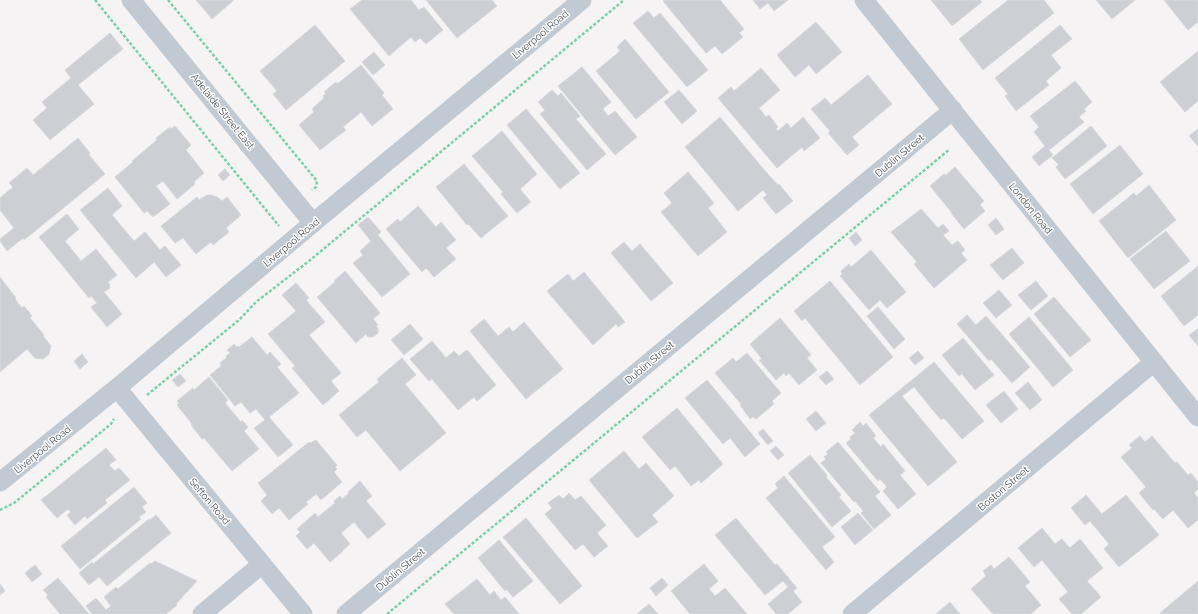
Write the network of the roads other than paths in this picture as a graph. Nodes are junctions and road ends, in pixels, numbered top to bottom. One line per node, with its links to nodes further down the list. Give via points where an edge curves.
1 (131, 0): 5 (street, Adelaide Street East)
2 (582, 0): 5 (street, Liverpool Road)
3 (864, 0): 4 (street, London Road)
4 (953, 110): 6 (street, London Road); 13 (street, Dublin Street)
5 (313, 223): 7 (street, Liverpool Road)
6 (1154, 362): 8 (street, London Road); 14 (street, Boston Street)
7 (117, 388): 9 (street, Liverpool Road); 10 (street, Sefton Road)
8 (1198, 417)
9 (0, 482)
10 (262, 564): 11 (street); 12 (street, Sefton Road)
11 (202, 614)
12 (303, 614)
13 (346, 614)
14 (852, 614)

